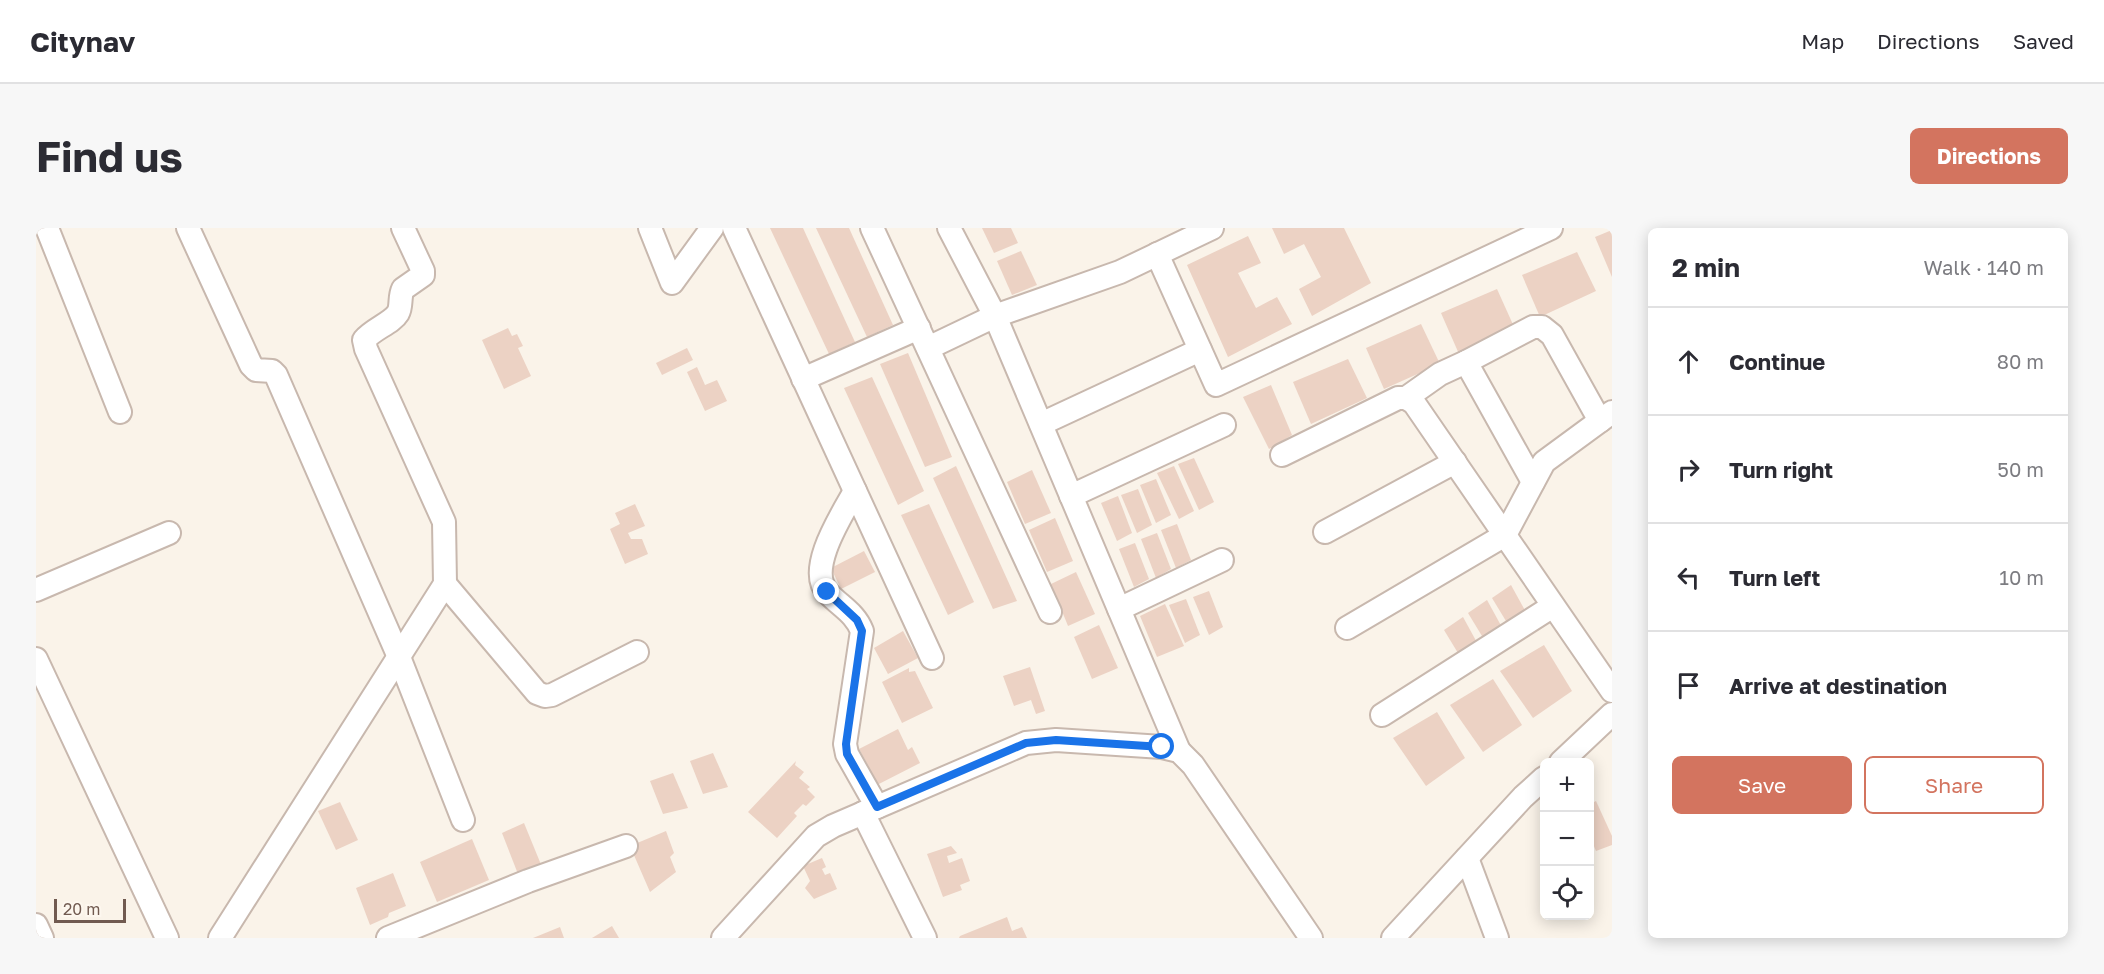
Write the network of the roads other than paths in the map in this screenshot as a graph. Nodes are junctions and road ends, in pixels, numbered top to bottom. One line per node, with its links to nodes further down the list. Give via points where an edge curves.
1 (47, 228): 18 (street)
2 (188, 228): 38 (street, via 251,365 276,375)
3 (402, 228): 31 (street, via 423,276 403,289 396,316 364,340 444,522)
4 (650, 228): 5 (street, via 672,283)
5 (712, 228)
6 (734, 228): 16 (street)
7 (872, 228): 13 (street)
8 (949, 228): 12 (street)
9 (1212, 228): 11 (street)
10 (1551, 228): 14 (street, via 1216,385)
11 (1157, 254): 12 (street, via 1120,272); 14 (street)
12 (995, 316): 13 (street); 20 (street)
13 (923, 338): 16 (street); 35 (street)
14 (1200, 350): 20 (street)
15 (1466, 362): 17 (street); 19 (street, via 1533,327 1542,327 1552,335); 24 (street)
16 (803, 379): 25 (street)
17 (1406, 398): 22 (street, via 1398,398); 23 (street, via 1414,403)
18 (120, 412)
19 (1606, 417): 24 (street, via 1544,462)
20 (1041, 424): 26 (street)
21 (1224, 425): 26 (street)
22 (1282, 455)
23 (1455, 462): 27 (street); 29 (street)
24 (1533, 482): 29 (street)
25 (855, 491): 39 (street); 47 (street, via 826,544 821,574 827,592 857,620 862,631 846,744)
26 (1071, 496): 34 (street)
27 (1325, 532)
28 (170, 533): 32 (street)
29 (1505, 535): 33 (street); 36 (street)
30 (1222, 560): 34 (street)
31 (445, 584): 37 (street, via 537,693 545,696); 38 (street)
32 (36, 590)
33 (1553, 606): 41 (street); 43 (street)
34 (1119, 609): 44 (street)
35 (1050, 612)
36 (1347, 628)
37 (637, 652)
38 (399, 657): 48 (street); 54 (street)
39 (932, 658)
40 (36, 659): 53 (street)
41 (1612, 691)
42 (1612, 714): 45 (street)
43 (1382, 715)
44 (1179, 751): 47 (street, via 1162,747 1026,743); 58 (street, via 1193,765)
45 (1564, 758)
46 (1540, 783): 50 (street)
47 (870, 810): 56 (street, via 816,836); 57 (street)
48 (463, 820)
49 (626, 846): 55 (street)
50 (1467, 858): 59 (street); 60 (street)
51 (36, 925): 52 (street)
52 (42, 938)
53 (167, 938)
54 (220, 938)
55 (388, 938)
56 (723, 938)
57 (925, 938)
58 (1311, 938)
59 (1393, 938)
60 (1497, 938)

